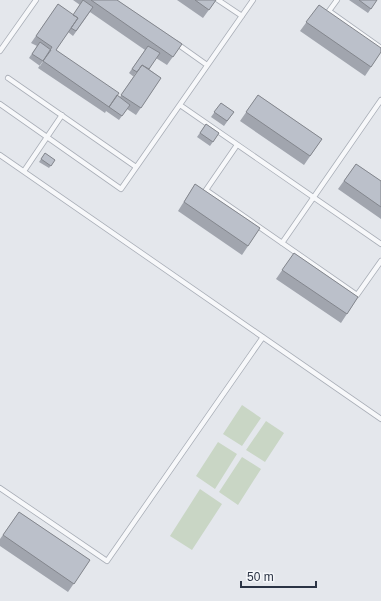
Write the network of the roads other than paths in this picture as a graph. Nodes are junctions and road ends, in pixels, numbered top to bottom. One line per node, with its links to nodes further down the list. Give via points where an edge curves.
1 (36, 0): 8 (lane)
2 (218, 0): 5 (lane)
3 (253, 0): 5 (lane)
4 (337, 0): 7 (lane, via 329,11)
5 (242, 16): 9 (lane)
6 (170, 39): 9 (lane)
7 (381, 48)
8 (0, 51)
9 (208, 65): 13 (lane)
10 (8, 78): 14 (lane)
11 (381, 100): 20 (lane)
12 (0, 104): 15 (lane)
13 (180, 105): 16 (lane); 18 (lane)
14 (62, 115): 15 (lane); 18 (lane)
15 (47, 137): 18 (lane, via 121,189); 19 (lane)
16 (237, 144): 20 (lane); 21 (lane, via 206,190)
17 (0, 155): 19 (lane)
18 (136, 166)
19 (24, 171): 24 (lane)
20 (314, 197): 21 (lane); 22 (lane)
21 (282, 243): 23 (lane, via 357,295)
22 (381, 244)
23 (381, 261)
24 (263, 337): 25 (lane); 26 (lane, via 107,561)
25 (381, 418)
26 (0, 488)

